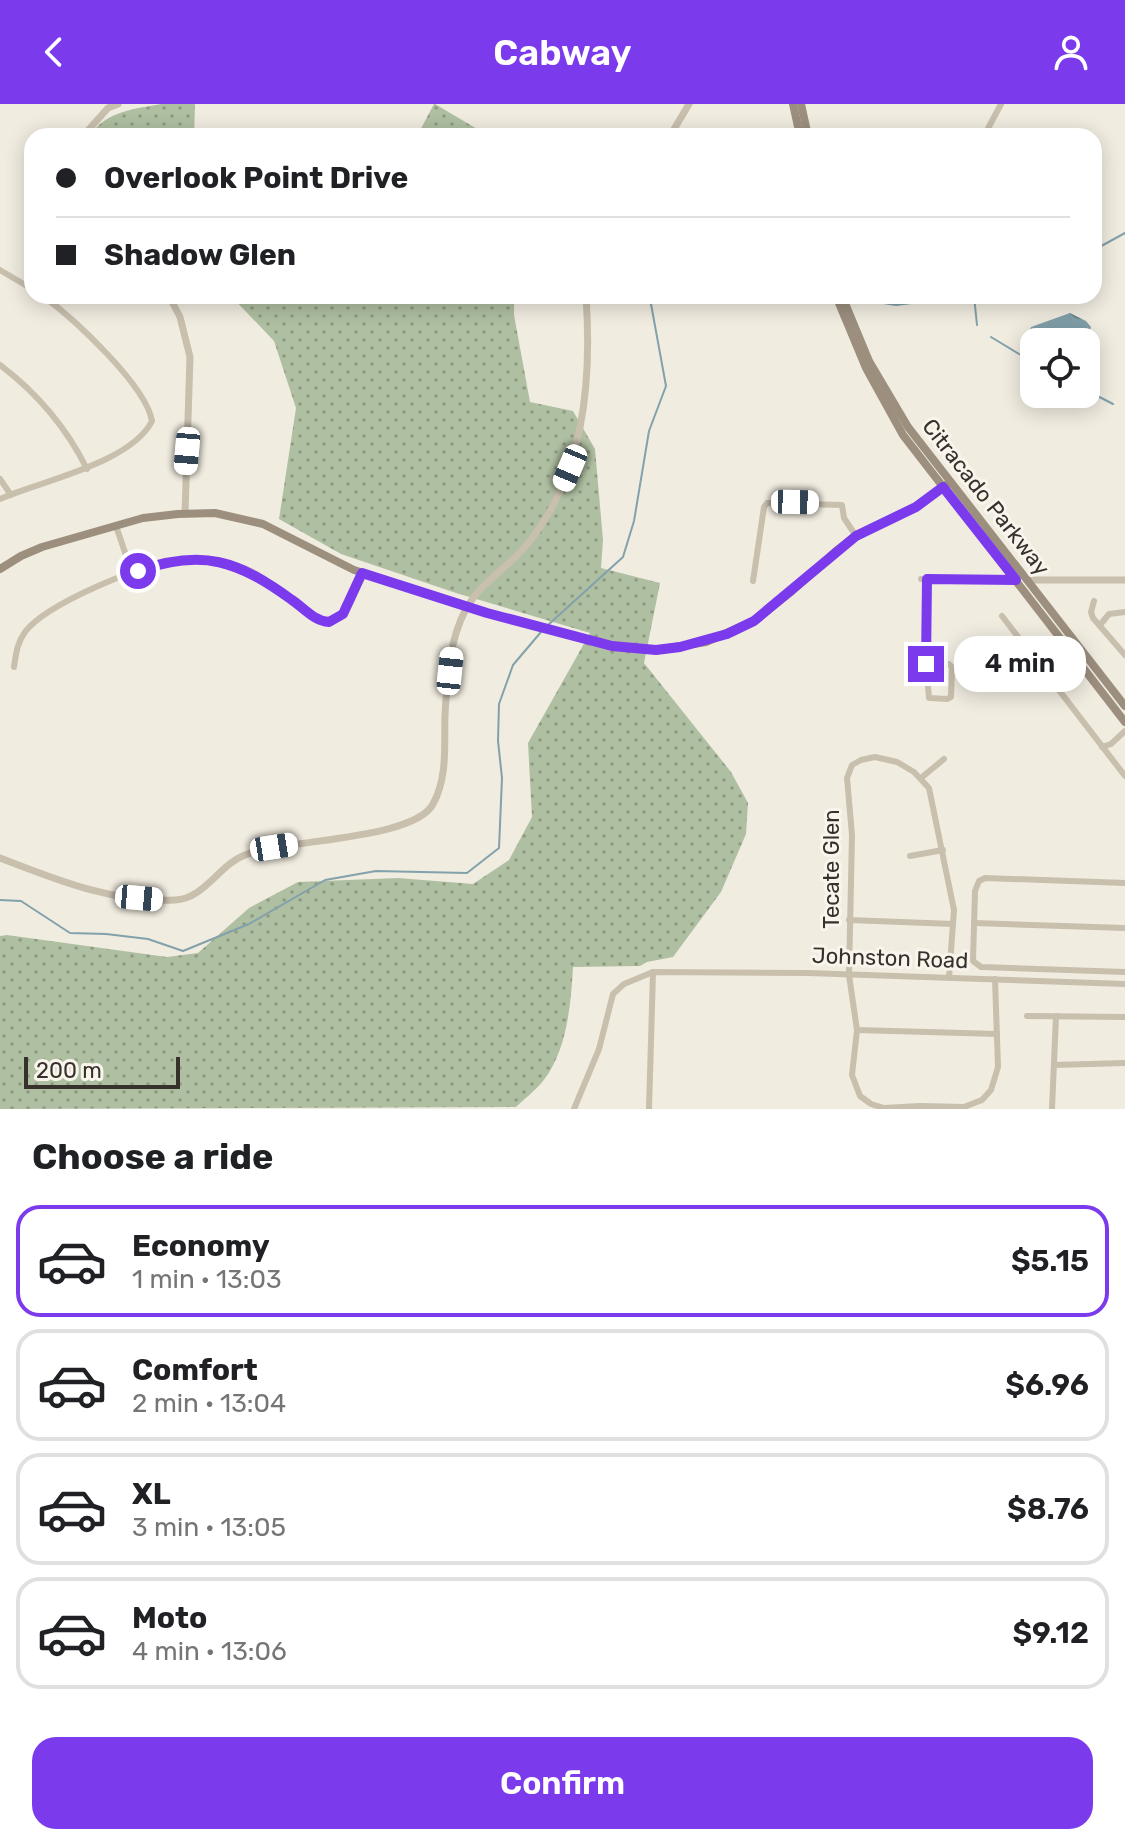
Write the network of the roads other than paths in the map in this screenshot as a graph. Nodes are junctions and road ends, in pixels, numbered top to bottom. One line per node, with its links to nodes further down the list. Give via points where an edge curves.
1 (118, 104): 6 (street)
2 (689, 104): 7 (street)
3 (793, 104): 8 (main road)
4 (801, 104): 9 (main road)
5 (1001, 104): 10 (street)
6 (90, 128)
7 (675, 128)
8 (798, 128)
9 (806, 128)
10 (988, 128)
11 (0, 270): 12 (street)
12 (24, 284)
13 (53, 304): 18 (street, via 105,351 152,418 149,427 123,448)
14 (173, 304): 23 (street, via 190,357)
15 (587, 304): 35 (street, via 587,387 570,468 524,549 487,580)
16 (842, 304): 20 (main road, Citracado Parkway, via 890,415)
17 (0, 365): 18 (street, via 50,411)
18 (87, 469): 21 (street)
19 (0, 479): 21 (street)
20 (947, 485): 25 (main road, via 916,507); 29 (main road, Citracado Parkway); 30 (main road, Citracado Parkway)
21 (11, 495): 22 (street)
22 (0, 499)
23 (185, 513): 24 (main road); 28 (main road, via 254,521)
24 (116, 526): 26 (main road, via 42,547); 27 (street)
25 (856, 536): 32 (street, via 842,505 767,503); 35 (main road, via 754,621 706,642 632,649)
26 (0, 569)
27 (132, 573): 28 (street, via 178,560 228,564 250,572 316,619 329,622 343,614); 43 (street, via 35,621 19,642)
28 (362, 573): 35 (main road)
29 (1016, 580): 33 (main road); 42 (street, via 924,579); 45 (main road, Citracado Parkway)
30 (1027, 580): 31 (street); 33 (main road, Citracado Parkway)
31 (1125, 580)
32 (753, 581)
33 (1040, 596): 44 (main road, Citracado Parkway)
34 (1094, 601): 38 (street, via 1092,616)
35 (468, 607): 53 (street, via 453,643 439,788 432,807 420,818 245,855 182,899 93,893)
36 (1125, 612): 38 (street, via 1109,614)
37 (1002, 616): 40 (street)
38 (1100, 625): 41 (street)
39 (990, 655): 40 (street)
40 (1032, 655): 47 (street)
41 (1125, 655)
42 (926, 664): 42 (street, via 929,698 951,697 952,667)
43 (14, 667)
44 (1125, 706)
45 (1125, 722)
46 (1125, 731): 47 (street)
47 (1102, 747): 49 (street)
48 (944, 759): 50 (street)
49 (1125, 776)
50 (921, 778): 51 (street, via 933,798); 55 (street, Tecate Glen, via 887,759 867,757 852,765 847,778 852,835)
51 (943, 850): 52 (street); 57 (street)
52 (910, 856)
53 (0, 858)
54 (1125, 883): 56 (street, via 985,878 976,886)
55 (849, 920): 57 (street); 61 (street, Tecate Glen)
56 (974, 923): 58 (street); 60 (street, Johnston Road, via 973,961 981,967)
57 (953, 924): 62 (street)
58 (1125, 928)
59 (653, 972): 61 (street, Johnston Road); 72 (street, via 613,994 599,1049); 73 (street)
60 (1125, 972)
61 (849, 975): 62 (street, Johnston Road); 68 (street, Tecate Glen)
62 (949, 978): 63 (street, Johnston Road)
63 (995, 979): 64 (street, Johnston Road); 69 (street)
64 (1125, 984)
65 (1027, 1016): 66 (street)
66 (1056, 1016): 67 (street); 71 (street)
67 (1125, 1017)
68 (857, 1030): 69 (street); 69 (street, Tecate Glen, via 853,1084 860,1096 884,1108 964,1107 982,1100 998,1067)
69 (997, 1034)
70 (1125, 1063): 71 (street)
71 (1054, 1065): 74 (street)
72 (574, 1109)
73 (649, 1109)
74 (1052, 1109)

